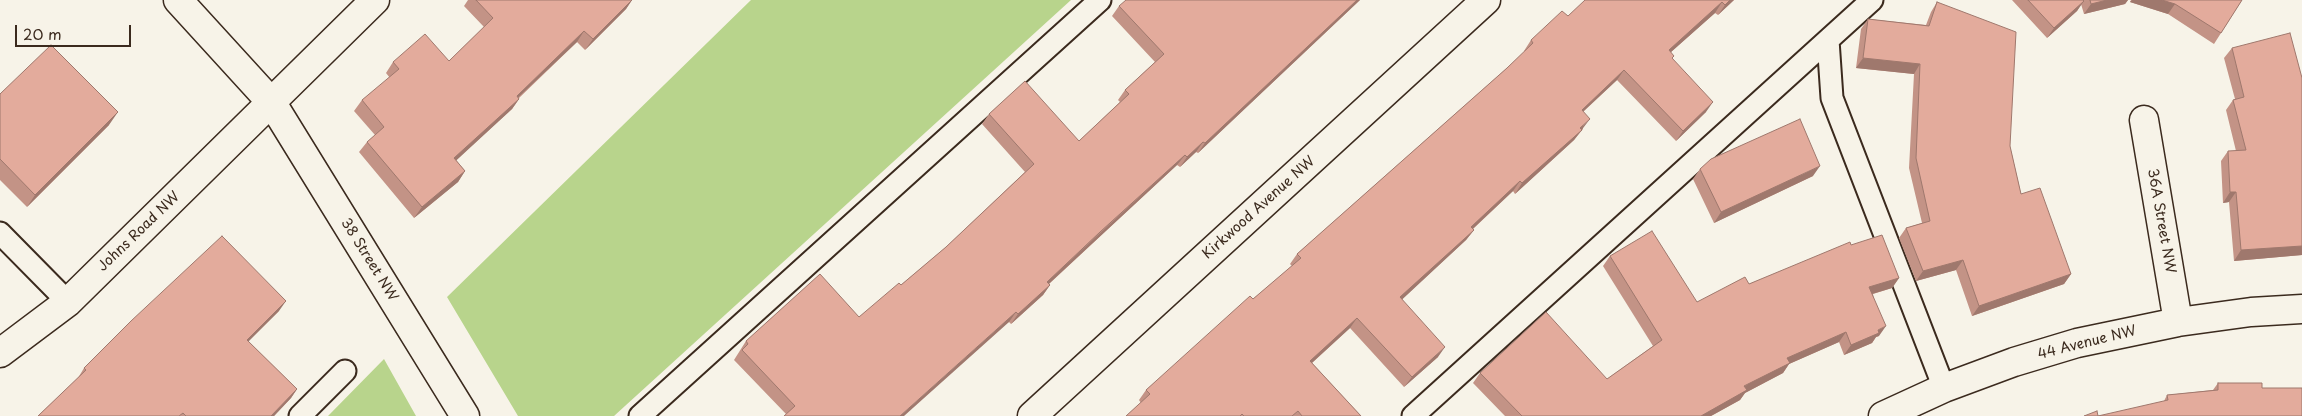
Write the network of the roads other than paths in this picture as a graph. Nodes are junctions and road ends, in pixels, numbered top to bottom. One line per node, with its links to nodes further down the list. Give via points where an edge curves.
1 (178, 0): 7 (street, 38 Street NW)
2 (375, 0): 7 (street, Johns Road NW)
3 (1100, 0): 18 (lane)
4 (1486, 0): 19 (street, Kirkwood Avenue NW)
5 (1872, 0): 6 (lane)
6 (1828, 40): 15 (lane, via 1832,98); 20 (lane)
7 (272, 104): 10 (street, Johns Road NW); 17 (street, 38 Street NW)
8 (2144, 120): 12 (street, 36A Street NW)
9 (0, 234): 10 (lane)
10 (68, 302): 13 (street, Johns Road NW)
11 (2302, 309): 12 (street, 44 Avenue NW)
12 (2178, 322): 15 (street, 44 Avenue NW, via 2076,343)
13 (0, 353)
14 (345, 371): 16 (lane)
15 (1944, 388): 21 (street, 44 Avenue NW)
16 (300, 416)
17 (465, 416)
18 (640, 416)
19 (1032, 416)
20 (1413, 416)
21 (1882, 416)

